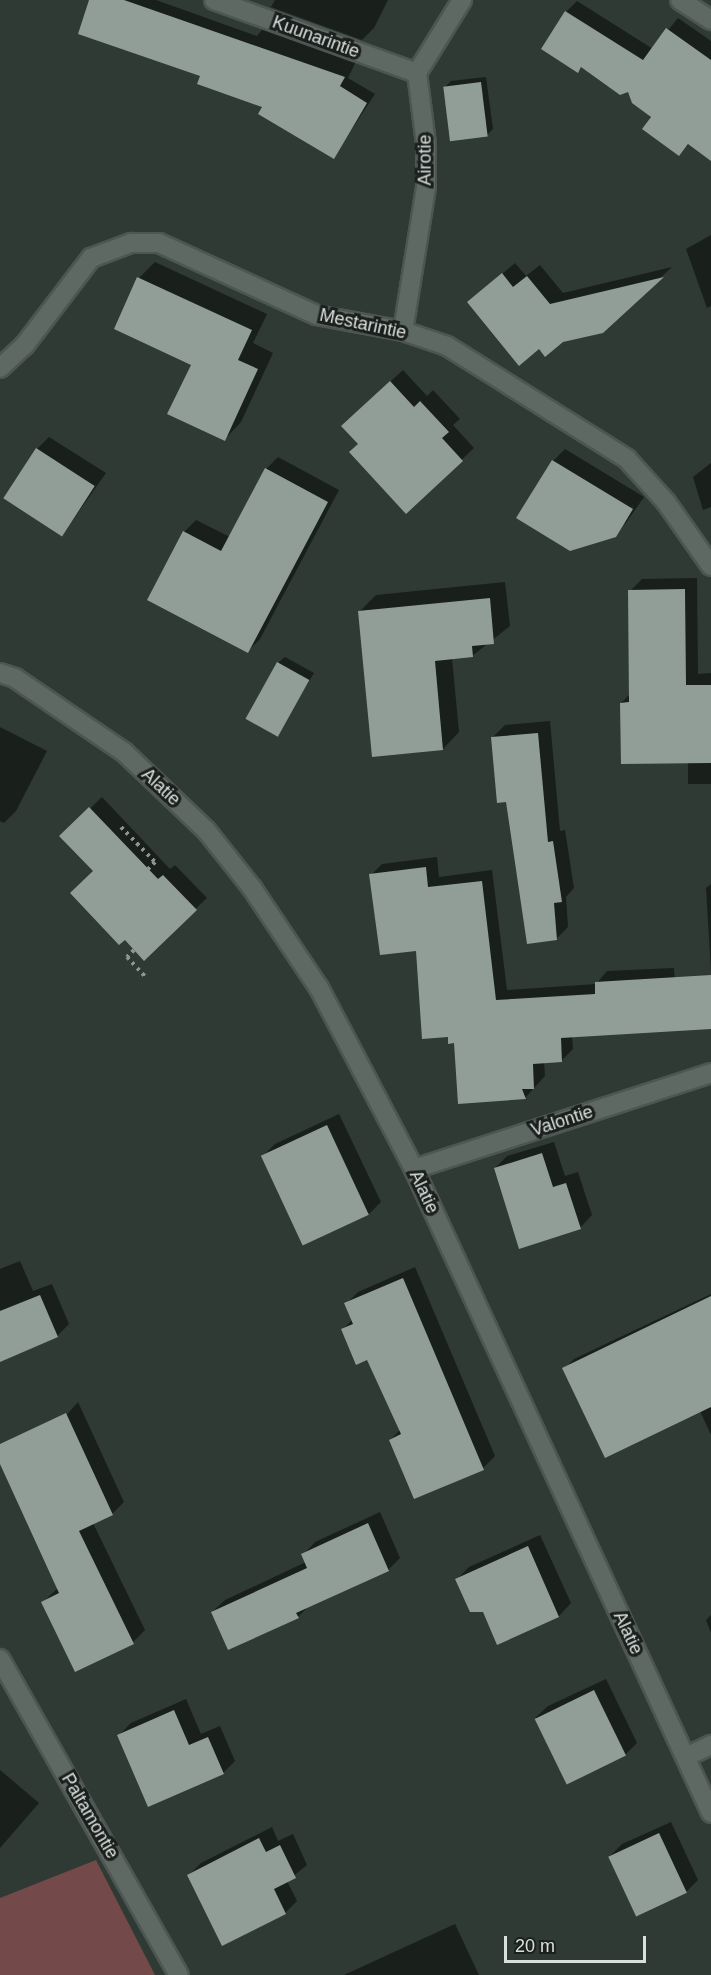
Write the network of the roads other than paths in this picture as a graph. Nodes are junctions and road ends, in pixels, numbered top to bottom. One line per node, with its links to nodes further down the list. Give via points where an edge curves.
1 (214, 0): 5 (street, Kuunarintie)
2 (462, 0): 5 (street)
3 (680, 0): 4 (street)
4 (711, 20)
5 (417, 73): 6 (street, Airotie, via 426,144 426,187)
6 (403, 331): 7 (street, Mestarintie, via 316,315 159,243 131,243 91,258 24,346); 8 (street, Mestarintie, via 447,346 627,459 666,502)
7 (0, 368)
8 (711, 566)
9 (0, 674): 11 (street, Alatie, via 15,678 124,752 206,830 252,888 319,988)
10 (711, 1073): 11 (street, Valontie)
11 (414, 1169): 14 (street, Alatie)
12 (0, 1659): 16 (street, Paltamontie)
13 (711, 1745): 14 (street)
14 (686, 1757): 15 (street, Alatie)
15 (711, 1813)
16 (179, 1975)

